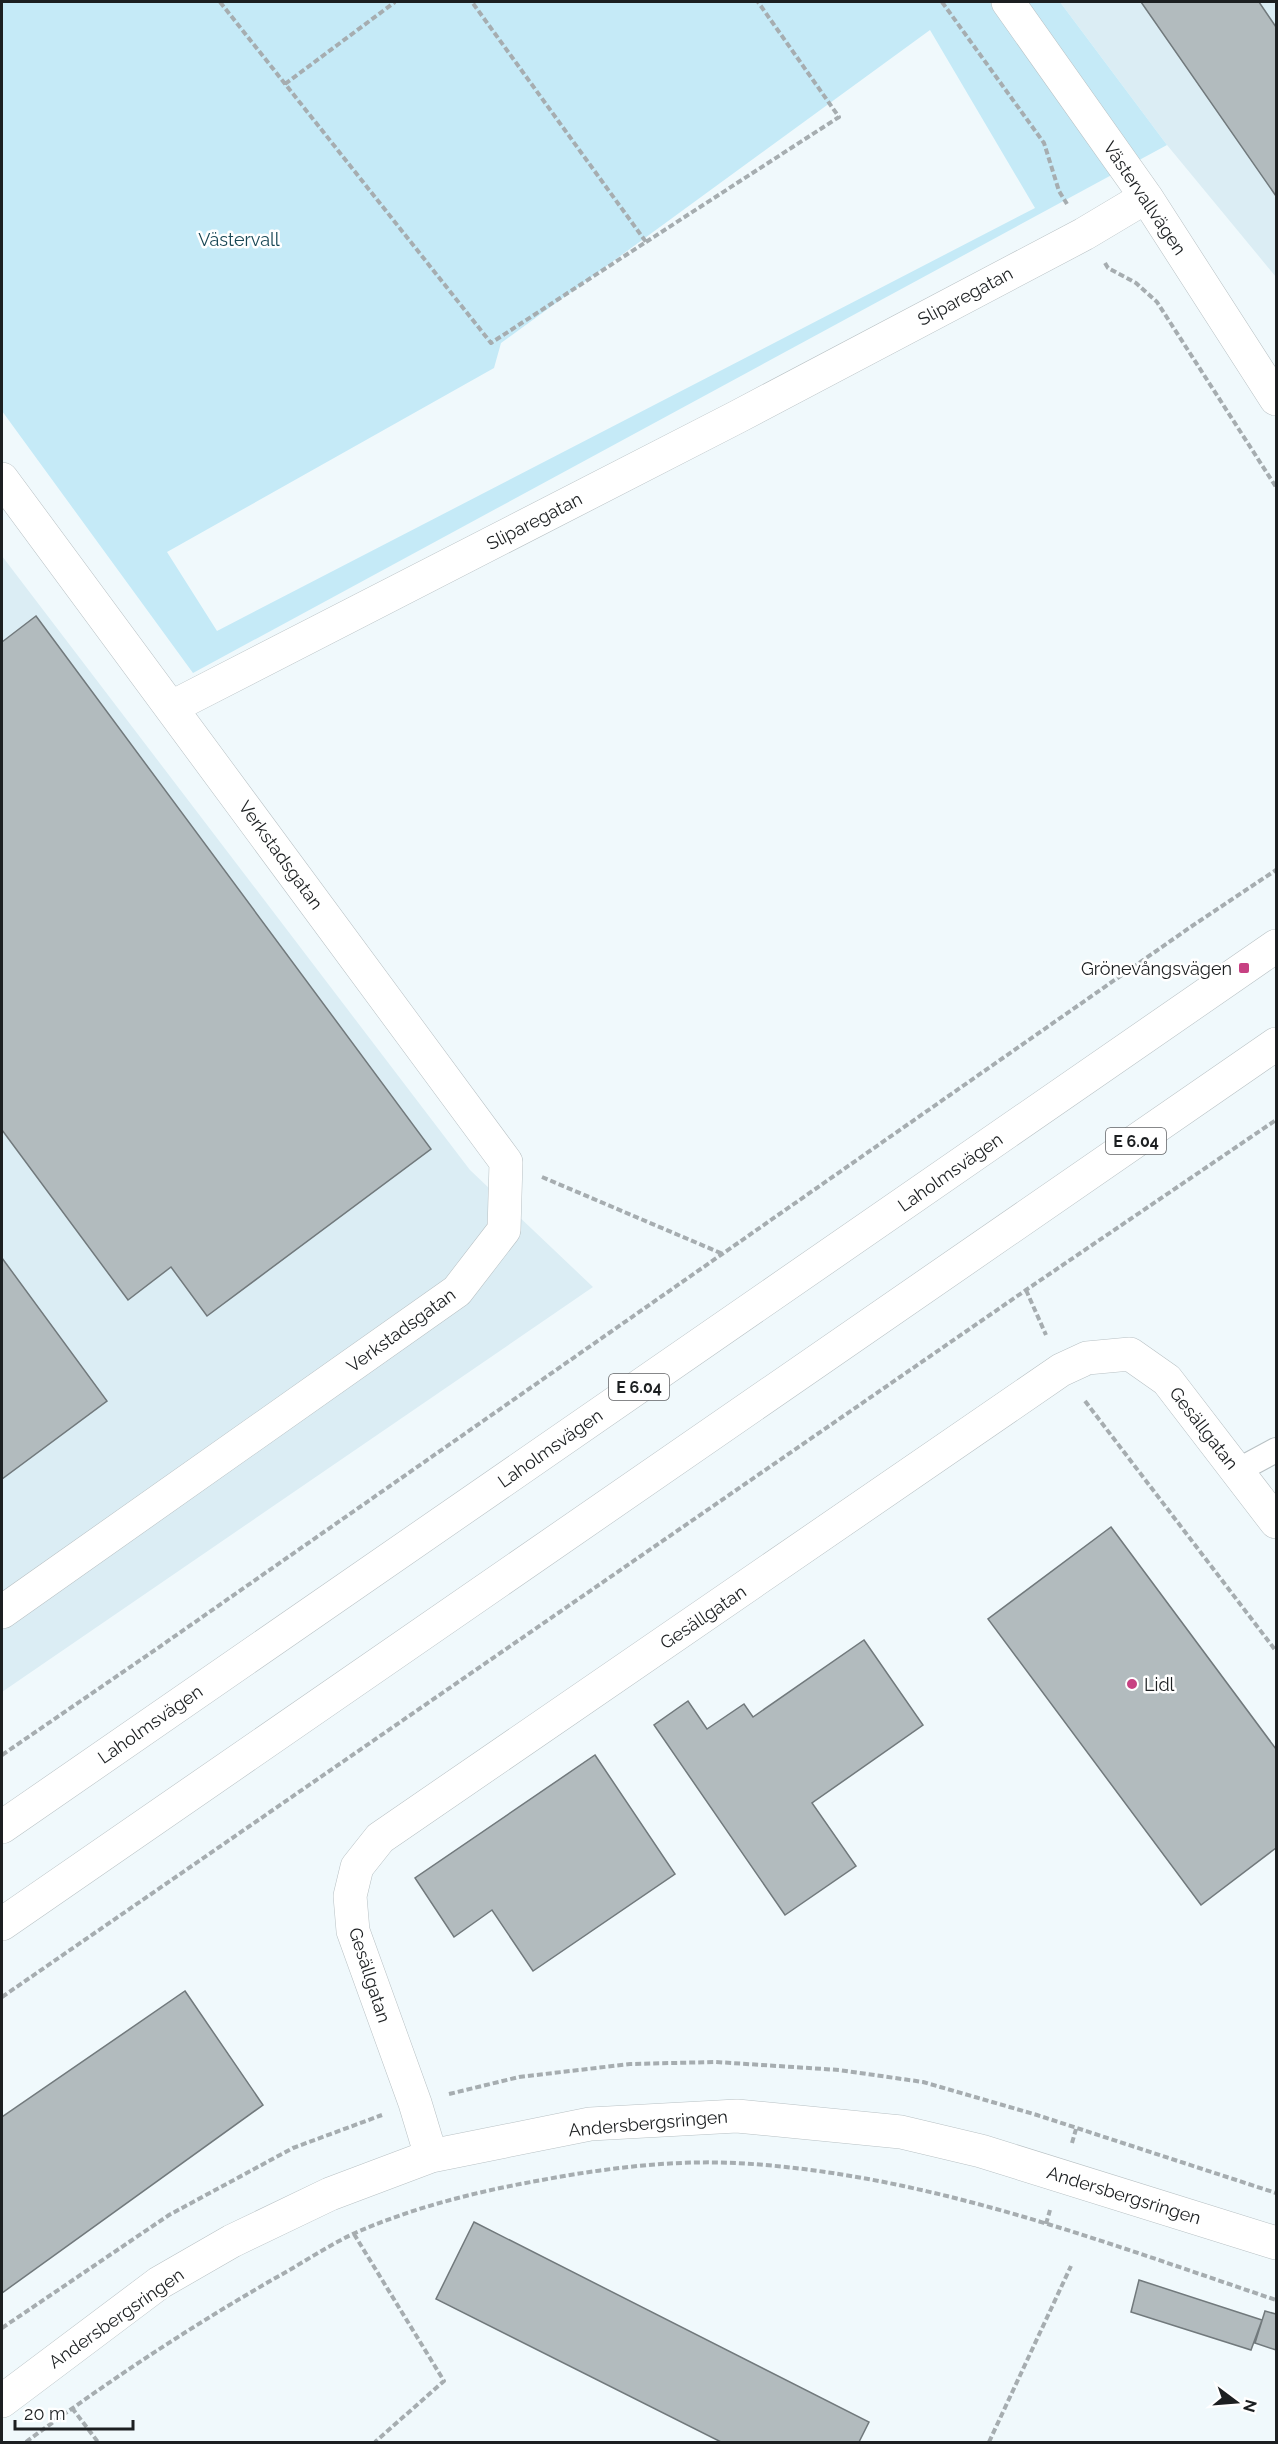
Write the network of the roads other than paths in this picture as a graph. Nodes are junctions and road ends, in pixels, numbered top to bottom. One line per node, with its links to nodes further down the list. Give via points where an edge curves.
1 (1008, 2): 2 (main road, Västervallvägen)
2 (1146, 197): 3 (main road, Västervallvägen); 5 (main road, Sliparegatan, via 1084,234 737,417)
3 (1276, 399)
4 (2, 479): 5 (main road)
5 (172, 707): 11 (main road, Verkstadsgatan, via 506,1162 504,1230 457,1291)
6 (1276, 946): 12 (main road, Laholmsvägen / E 6.04)
7 (1276, 1044): 13 (main road, E 6.04)
8 (1276, 1450): 9 (lane)
9 (1237, 1471): 10 (main road, Gesällgatan); 14 (main road, Gesällgatan, via 1167,1380 1130,1354 1087,1358 1061,1370 380,1838 357,1868 350,1896 353,1931)
10 (1276, 1522)
11 (2, 1612)
12 (2, 1827)
13 (2, 1924)
14 (431, 2156): 15 (main road, Andersbergsringen, via 590,2124 737,2116 901,2132 981,2151); 16 (main road, Andersbergsringen, via 330,2194 232,2241 159,2283)
15 (1276, 2243)
16 (2, 2401)

